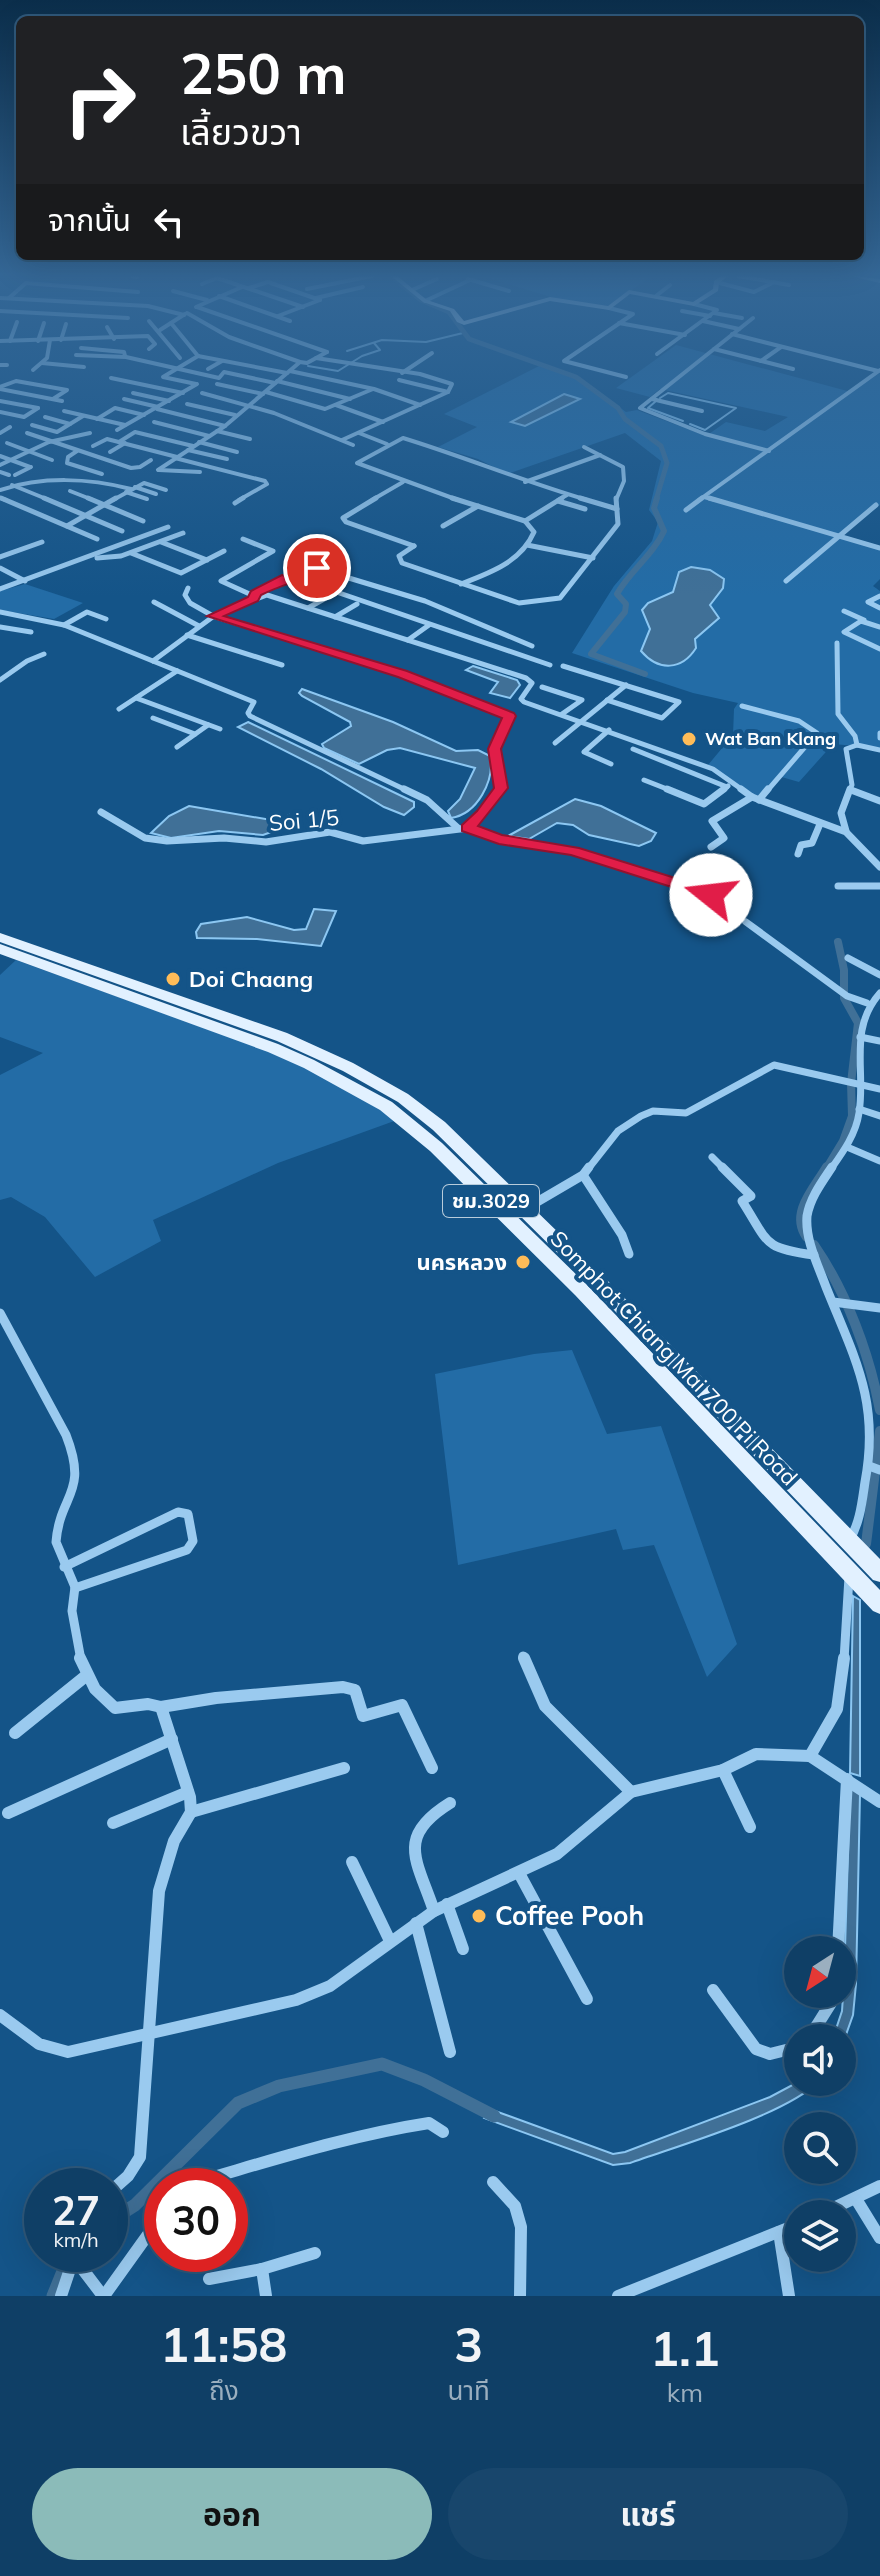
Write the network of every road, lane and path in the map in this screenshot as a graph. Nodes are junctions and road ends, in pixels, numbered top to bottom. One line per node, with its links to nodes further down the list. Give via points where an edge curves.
1 (28, 383): 20 (street, via 67,390)
2 (136, 383): 16 (street)
3 (193, 383): 16 (street, via 197,384)
4 (275, 383): 18 (street)
5 (281, 383): 22 (street)
6 (344, 383): 13 (street)
7 (409, 383): 14 (street); 19 (street)
8 (450, 383): 14 (street)
9 (672, 383): 23 (street)
10 (862, 383): 68 (street)
11 (217, 384): 18 (street)
12 (0, 388): 20 (street)
13 (374, 389): 19 (street); 22 (street)
14 (448, 392): 30 (street)
15 (133, 393): 26 (street)
16 (183, 393): 26 (street)
17 (202, 393): 28 (street)
18 (264, 393): 28 (street); 29 (street, via 325,409)
19 (386, 393): 30 (street)
20 (53, 399): 25 (street)
21 (124, 399): 31 (street)
22 (350, 399): 29 (street)
23 (652, 399): 33 (street); 68 (street, via 640,408 705,434)
24 (0, 401): 34 (street, via 38,408 24,417)
25 (62, 401)
26 (169, 401): 31 (street)
27 (187, 404): 36 (street)
28 (248, 404): 36 (street); 56 (street)
29 (336, 405): 41 (street)
30 (420, 405): 41 (street)
31 (158, 408): 35 (street); 46 (street)
32 (64, 411): 37 (street)
33 (702, 411)
34 (0, 412)
35 (145, 415): 39 (street, via 115,408); 45 (street)
36 (235, 415): 46 (street)
37 (83, 416): 39 (street); 44 (street)
38 (45, 417): 44 (street)
39 (97, 419): 45 (street)
40 (154, 422): 54 (street)
41 (383, 422): 53 (street)
42 (0, 425): 50 (street, via 10,427)
43 (32, 425): 44 (street, via 57,432)
44 (68, 425): 47 (street)
45 (126, 425): 48 (street)
46 (225, 426): 49 (street)
47 (81, 429)
48 (117, 430)
49 (217, 431): 54 (street); 55 (street)
50 (0, 433)
51 (27, 433): 57 (street)
52 (90, 433): 57 (street)
53 (359, 433): 56 (street); 61 (street)
54 (209, 436): 59 (street)
55 (250, 439)
56 (342, 440): 62 (street)
57 (49, 442): 66 (street); 67 (street)
58 (122, 442): 63 (street, via 107,439); 65 (street, via 135,432); 69 (street); 73 (street)
59 (199, 442): 65 (street); 70 (street)
60 (7, 443): 66 (street)
61 (387, 444): 84 (street, via 357,463); 85 (street, via 410,440)
62 (353, 445)
63 (93, 446)
64 (584, 447): 71 (street)
65 (190, 448): 73 (street); 74 (street)
66 (29, 451): 75 (street); 76 (street)
67 (77, 451): 77 (street, via 134,468); 83 (street, via 67,463)
68 (769, 451): 93 (street)
69 (110, 452)
70 (237, 452)
71 (600, 455): 85 (street); 102 (street, via 625,472)
72 (0, 456): 75 (street)
73 (176, 458): 78 (street); 80 (street, via 158,470)
74 (227, 459)
75 (12, 460): 79 (street); 81 (street, via 31,468 12,475)
76 (52, 460)
77 (151, 460)
78 (195, 463): 80 (street); 97 (street, via 267,484)
79 (0, 465)
80 (183, 471): 82 (street)
81 (0, 472)
82 (200, 472)
83 (102, 474)
84 (403, 482): 100 (street); 129 (street, via 343,518 414,546 399,556 402,563)
85 (524, 482): 92 (street)
86 (11, 485): 87 (street, via 88,482); 88 (street); 104 (street)
87 (131, 489): 89 (street, via 144,483); 91 (street); 95 (street); 99 (street)
88 (0, 490)
89 (166, 490)
90 (70, 491): 99 (street)
91 (156, 494)
92 (567, 495): 96 (street); 102 (street)
93 (704, 497): 103 (street); 112 (street)
94 (0, 498): 107 (street)
95 (147, 499)
96 (558, 501): 101 (street); 106 (street)
97 (235, 503)
98 (876, 505): 112 (street)
99 (104, 506): 104 (street); 105 (street)
100 (478, 506): 106 (street); 108 (street)
101 (585, 509)
102 (617, 509): 123 (street, via 618,524)
103 (686, 510)
104 (88, 517): 107 (street); 110 (street)
105 (143, 521)
106 (525, 521): 117 (street, via 534,532)
107 (67, 526): 113 (street)
108 (443, 526)
109 (168, 527): 122 (street)
110 (122, 531)
111 (183, 533): 116 (street)
112 (839, 536): 118 (street); 127 (street)
113 (97, 539)
114 (243, 539): 133 (street, via 273,551 221,581)
115 (42, 542): 121 (street)
116 (161, 542): 120 (street); 124 (street)
117 (527, 545): 123 (street); 129 (street, via 501,567)
118 (880, 548)
119 (224, 551): 124 (street)
120 (131, 553): 122 (street); 124 (street, via 181,573)
121 (0, 557)
122 (84, 558): 126 (street)
123 (593, 558): 129 (street, via 566,593 552,600 519,603)
124 (207, 560)
125 (0, 568): 126 (street)
126 (25, 581): 131 (street)
127 (786, 581)
128 (313, 584): 147 (street)
129 (461, 584)
130 (188, 588): 141 (street, via 188,601)
131 (0, 589)
132 (333, 594): 137 (street)
133 (258, 595): 137 (street); 141 (street); 154 (street, via 286,578 321,569 425,601)
134 (880, 596): 138 (street, via 868,602)
135 (154, 602): 146 (street)
136 (357, 604): 142 (street)
137 (308, 608): 142 (street)
138 (880, 608)
139 (844, 611): 144 (street)
140 (0, 612): 145 (street)
141 (213, 616): 146 (street); 191 (street, via 388,669 510,716 495,749 501,788)
142 (335, 617): 152 (street)
143 (106, 619): 145 (street, via 87,612)
144 (869, 622): 149 (street); 155 (street, via 855,622 844,632)
145 (64, 625): 157 (street)
146 (199, 626): 151 (street)
147 (431, 626): 152 (street); 159 (street)
148 (0, 627): 150 (street)
149 (880, 627)
150 (31, 632)
151 (187, 635): 157 (street); 158 (street)
152 (410, 641): 169 (street, via 526,678 532,683 522,701)
153 (837, 643): 178 (street, via 838,714)
154 (532, 646)
155 (880, 649)
156 (44, 654): 162 (street)
157 (153, 661): 161 (street)
158 (282, 665)
159 (550, 665)
160 (563, 666): 163 (street)
161 (177, 671): 165 (street); 190 (street, via 254,702 250,716 427,800)
162 (0, 680)
163 (626, 685): 166 (street); 166 (street, via 679,702 662,718)
164 (542, 687): 169 (street, via 582,700)
165 (136, 698): 168 (street); 172 (street)
166 (607, 700): 171 (street)
167 (742, 706): 186 (street, via 799,721 817,733)
168 (119, 709)
169 (562, 714): 171 (street)
170 (153, 718): 175 (street)
171 (580, 720): 174 (street); 177 (street)
172 (208, 725): 173 (street); 175 (street)
173 (220, 729)
174 (609, 730): 182 (street, via 584,752); 184 (street, via 705,765)
175 (195, 734): 179 (street)
176 (880, 737): 181 (street)
177 (555, 743)
178 (857, 745): 181 (street); 185 (street, via 846,749)
179 (177, 747)
180 (633, 749): 184 (street)
181 (877, 749)
182 (611, 764)
183 (644, 780): 184 (street, via 704,804)
184 (729, 785): 186 (street)
185 (851, 790): 187 (street); 192 (street, via 841,804)
186 (755, 799): 189 (street); 193 (street, via 714,820 724,838)
187 (880, 801)
188 (101, 812): 190 (street, Soi 1/5, via 138,836 166,843 218,838 272,841 329,832 363,841)
189 (820, 824): 192 (street); 194 (street, via 812,843 801,845)
190 (458, 828): 191 (street, Soi 1/5)
191 (468, 828): 198 (street, Soi 1/5, via 499,839 573,851)
192 (846, 832): 195 (street)
193 (711, 847)
194 (798, 854)
195 (880, 867)
196 (838, 886): 197 (street)
197 (880, 886)
198 (711, 895)
199 (746, 922): 205 (street, via 847,996)
200 (0, 937): 216 (main road, Somphot Chiang Mai 700 Pi Road / ชม.3029, via 282,1037 348,1067 439,1126)
201 (0, 949): 227 (main road, Somphot Chiang Mai 700 Pi Road / ชม.3029, via 273,1048 386,1106 436,1147 581,1290)
202 (848, 958): 203 (street)
203 (880, 975)
204 (880, 993): 205 (street)
205 (867, 1003): 206 (street)
206 (860, 1037): 207 (street); 208 (street)
207 (880, 1041)
208 (859, 1083): 209 (street); 210 (street); 215 (street, via 774,1065 764,1068 686,1113 653,1111 641,1116 618,1131)
209 (880, 1089)
210 (859, 1109): 211 (street); 212 (street)
211 (880, 1116)
212 (847, 1147): 214 (street); 218 (street, via 808,1206)
213 (712, 1157): 218 (street, via 751,1196 742,1201 766,1241 783,1251)
214 (880, 1161)
215 (583, 1175): 216 (street); 217 (street)
216 (525, 1209): 225 (main road, Somphot Chiang Mai 700 Pi Road / ชม.3029)
217 (629, 1254)
218 (814, 1255): 219 (street)
219 (833, 1302): 220 (street); 222 (street)
220 (880, 1308)
221 (0, 1313): 226 (street, via 73,1453 74,1488 56,1545)
222 (876, 1423): 223 (street)
223 (869, 1466): 224 (street); 225 (street)
224 (880, 1470)
225 (849, 1541): 228 (main road, Somphot Chiang Mai 700 Pi Road / ชม.3029)
226 (64, 1567): 229 (street); 229 (street, via 178,1512 188,1514 193,1541 187,1550)
227 (849, 1573): 230 (main road, Somphot Chiang Mai 700 Pi Road / ชม.3029); 236 (street, via 842,1690)
228 (880, 1573)
229 (75, 1588): 232 (street, via 77,1649)
230 (880, 1604)
231 (523, 1656): 242 (street, via 545,1706)
232 (87, 1675): 233 (street, via 95,1692 115,1708); 234 (street)
233 (161, 1707): 235 (street); 238 (street, via 343,1687 355,1690 363,1716 402,1705)
234 (15, 1733)
235 (172, 1739): 241 (street); 246 (street)
236 (810, 1756): 239 (street, via 756,1754); 240 (street)
237 (344, 1768): 245 (street)
238 (432, 1768)
239 (723, 1770): 242 (street); 248 (street)
240 (847, 1779): 243 (street); 254 (street)
241 (188, 1792): 245 (street); 247 (street)
242 (631, 1792): 250 (street, via 557,1854)
243 (880, 1802)
244 (450, 1803): 252 (street, via 425,1819 417,1833 416,1854)
245 (191, 1812): 260 (street, via 174,1841 159,1891)
246 (8, 1813)
247 (113, 1823)
248 (750, 1827)
249 (352, 1862): 255 (street)
250 (519, 1873): 251 (street); 258 (street)
251 (447, 1904): 252 (street); 256 (street)
252 (434, 1911): 253 (street)
253 (416, 1923): 255 (street); 262 (street)
254 (839, 1936)
255 (390, 1941): 260 (street, via 330,1986 296,2000)
256 (463, 1949)
257 (713, 1990): 261 (street, via 756,2049 770,2054)
258 (587, 1999)
259 (0, 2015): 260 (street, via 51,2051 89,2050)
260 (147, 2035): 265 (street, via 140,2157)
261 (784, 2050)
262 (450, 2052)
263 (443, 2132): 264 (street, via 429,2123 397,2128)
264 (245, 2168)
265 (128, 2176)
266 (493, 2182): 281 (street, via 515,2206 521,2227)
267 (880, 2186): 268 (street)
268 (856, 2199): 271 (street)
269 (784, 2230): 270 (street)
270 (779, 2232): 282 (street); 283 (street)
271 (880, 2238)
272 (144, 2240): 279 (street)
273 (315, 2253): 274 (street)
274 (262, 2269): 277 (street); 280 (street)
275 (68, 2272): 278 (street)
276 (84, 2272): 279 (street)
277 (209, 2279)
278 (61, 2296)
279 (104, 2296)
280 (266, 2296)
281 (520, 2296)
282 (618, 2296)
283 (789, 2296)

